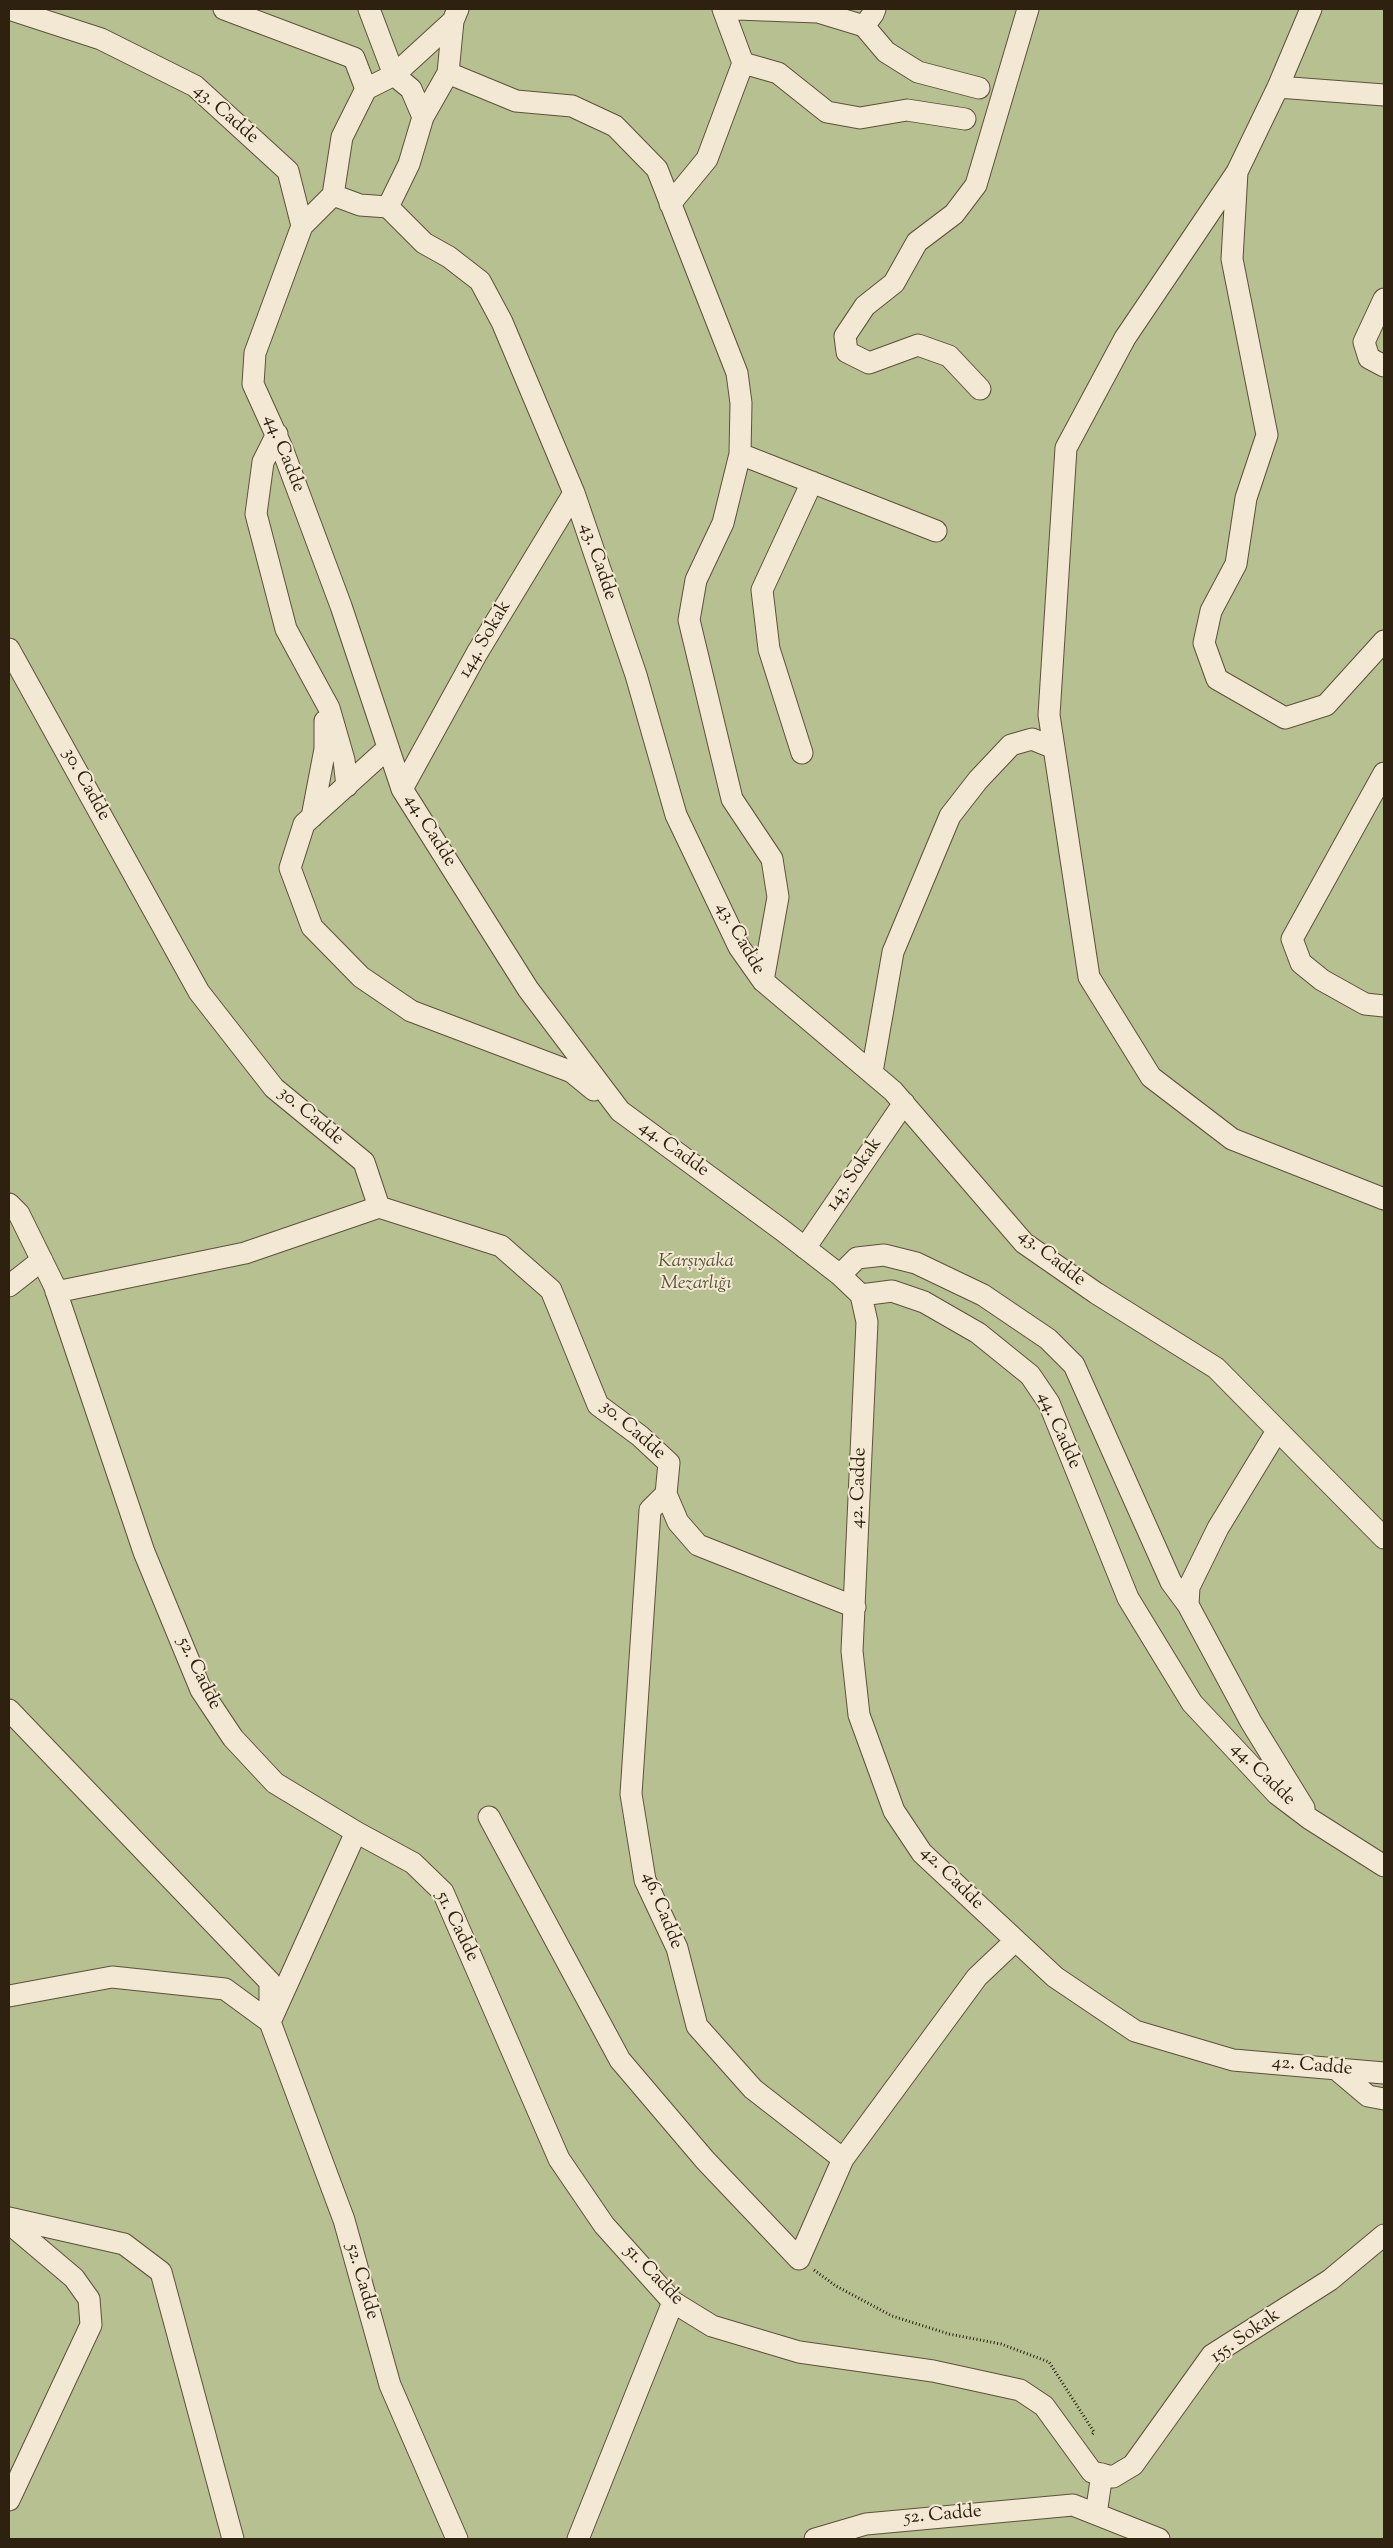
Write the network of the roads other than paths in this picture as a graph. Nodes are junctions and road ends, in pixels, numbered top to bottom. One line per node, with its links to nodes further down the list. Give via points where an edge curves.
1 (224, 9): 14 (lane, via 354,58)
2 (368, 9): 12 (lane)
3 (723, 9): 10 (lane)
4 (736, 9): 9 (lane)
5 (1028, 9): 26 (lane, via 976,185 954,214 917,242 894,283 865,306 845,336 847,352 869,362 918,345 949,356)
6 (1311, 9): 13 (lane)
7 (9, 10): 23 (lane, 43. Cadde, via 101,39 195,86 288,171)
8 (456, 15): 11 (lane); 12 (lane)
9 (869, 17): 15 (lane, via 886,52 918,72)
10 (743, 63): 18 (lane, via 778,73 827,112 860,118 907,110); 21 (lane, via 707,159)
11 (448, 73): 17 (lane); 21 (lane, via 516,101 572,106 615,126 657,169)
12 (394, 75): 14 (lane); 17 (lane, via 411,89)
13 (1278, 87): 16 (lane); 19 (lane)
14 (366, 88): 20 (lane, via 342,137)
15 (979, 88)
16 (1384, 94)
17 (423, 117): 22 (lane, via 409,164)
18 (965, 118)
19 (1236, 172): 32 (lane, via 1232,259 1267,435 1246,498 1236,564 1211,611 1204,643 1217,679 1285,718 1326,705); 36 (lane, via 1125,338 1066,448 1049,715)
20 (333, 195): 22 (lane, via 360,205); 23 (lane)
21 (670, 204): 28 (lane, via 737,373 741,403)
22 (388, 207): 30 (lane, 43. Cadde, via 424,243 480,281 502,322)
23 (302, 226): 27 (lane, 44. Cadde, via 255,353 253,384)
24 (1384, 299): 25 (lane, via 1364,342 1369,358)
25 (1384, 366)
26 (980, 389)
27 (277, 434): 34 (lane, via 262,462 256,514 286,629); 35 (lane, 44. Cadde, via 341,606)
28 (740, 454): 29 (lane); 42 (lane, via 723,523 696,580 689,620 732,799 772,859 778,897)
29 (812, 482): 31 (lane); 37 (lane, via 762,590 769,649)
30 (574, 493): 40 (lane, 144. Sokak, via 476,653); 42 (lane, 43. Cadde, via 636,675 676,816 739,947)
31 (936, 531)
32 (1384, 641)
33 (9, 649): 49 (lane, 30. Cadde, via 199,992 274,1088 364,1162)
34 (324, 698): 39 (lane, via 344,760); 41 (lane, via 325,749)
35 (388, 748): 39 (lane); 40 (lane, 44. Cadde)
36 (1054, 748): 44 (lane, via 1032,739 1011,745 950,816 893,952); 47 (lane, via 1089,977 1150,1077 1232,1140)
37 (802, 754)
38 (1384, 773): 43 (lane, via 1292,939 1301,963 1322,980 1365,1004)
39 (347, 786): 41 (lane)
40 (402, 789): 46 (lane, 44. Cadde, via 528,989)
41 (312, 817): 46 (lane, via 304,824 290,868 312,927 361,976 411,1011 572,1072)
42 (763, 981): 44 (lane, 43. Cadde)
43 (1384, 1006)
44 (872, 1072): 45 (lane, 43. Cadde)
45 (904, 1103): 50 (lane, 143. Sokak); 56 (lane, 43. Cadde, via 1024,1243 1096,1293 1216,1368)
46 (620, 1111): 50 (lane, 44. Cadde)
47 (1384, 1199)
48 (9, 1204): 51 (lane, 52. Cadde, via 19,1214)
49 (379, 1207): 54 (lane, via 244,1253); 57 (lane, 30. Cadde, via 501,1246 551,1290 598,1405 669,1462)
50 (805, 1248): 52 (lane, 44. Cadde)
51 (42, 1260): 53 (lane); 54 (lane, 52. Cadde)
52 (840, 1275): 55 (lane, 44. Cadde); 59 (lane, via 857,1258 884,1255 916,1264 983,1295 1048,1339 1074,1365 1171,1582)
53 (9, 1286)
54 (56, 1292): 64 (lane, 52. Cadde, via 144,1552 201,1690 232,1738 275,1782)
55 (861, 1295): 60 (lane, 42. Cadde, via 867,1322); 63 (lane, 44. Cadde, via 892,1291 924,1302 978,1332 1030,1375 1049,1404 1128,1598 1192,1703 1277,1794)
56 (1277, 1431): 58 (lane, 43. Cadde); 59 (lane, via 1218,1528 1189,1588)
57 (666, 1494): 60 (lane, via 678,1522 698,1544); 72 (lane, 46. Cadde, via 650,1510 631,1794 645,1880 677,1948 697,2026 753,2089)
58 (1384, 1538)
59 (1188, 1605): 63 (lane, via 1251,1722)
60 (855, 1607): 66 (lane, 42. Cadde, via 852,1651 859,1715 894,1811 922,1853)
61 (9, 1710): 68 (lane, 52. Cadde, via 270,1982)
62 (489, 1817): 72 (lane, via 620,2060 705,2160 799,2259)
63 (1310, 1819): 65 (lane, 44. Cadde)
64 (356, 1832): 68 (lane); 76 (lane, 51. Cadde, via 413,1863 443,1892 559,2159 604,2225)
65 (1384, 1866)
66 (1015, 1941): 69 (lane, 42. Cadde, via 1055,1977 1135,2031 1233,2060); 72 (lane, via 977,1977)
67 (9, 1996): 68 (lane, via 112,1977 225,1990)
68 (270, 2022): 81 (lane, 52. Cadde, via 344,2220 390,2385)
69 (1336, 2069): 70 (lane, 42. Cadde); 71 (lane, via 1368,2096)
70 (1384, 2073)
71 (1384, 2099)
72 (844, 2159)
73 (9, 2218): 80 (lane, via 124,2244 161,2272)
74 (9, 2222): 78 (lane, via 74,2278 89,2299 92,2325)
75 (1384, 2235): 77 (lane, 155. Sokak, via 1330,2280 1212,2355 1133,2465 1113,2477)
76 (673, 2302): 77 (lane, 51. Cadde, via 712,2326 799,2352 933,2371 1020,2390 1044,2406 1092,2472); 82 (lane)
77 (1102, 2474): 79 (lane)
78 (9, 2500)
79 (1096, 2514): 83 (lane, 52. Cadde, via 1073,2504 866,2524); 84 (lane)
80 (233, 2539)
81 (457, 2539)
82 (578, 2539)
83 (815, 2539)
84 (1159, 2539)

